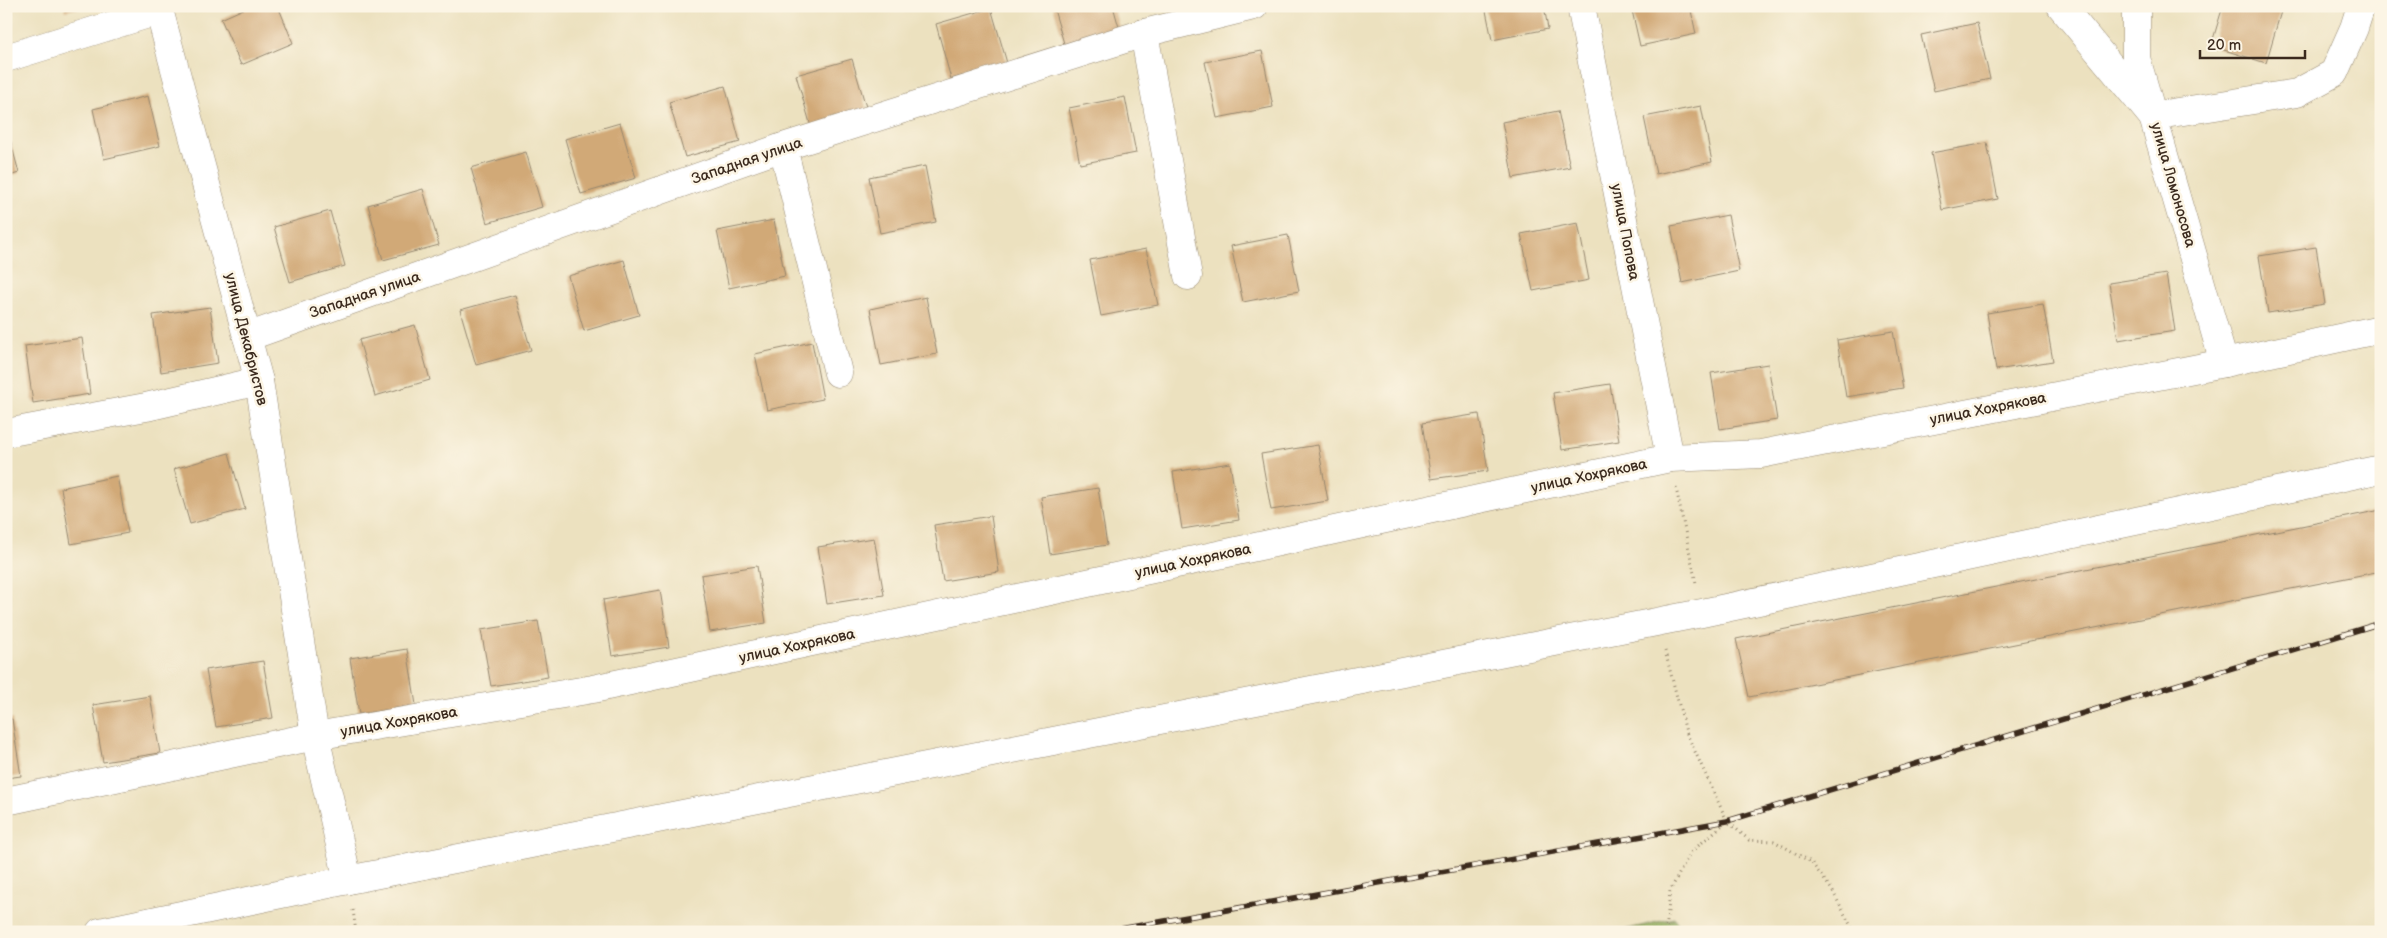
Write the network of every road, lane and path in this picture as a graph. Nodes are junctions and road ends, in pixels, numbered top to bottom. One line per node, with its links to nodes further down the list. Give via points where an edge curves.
1 (1254, 6): 7 (street, Западная улица)
2 (1581, 6): 18 (street, улица Попова)
3 (2061, 6): 9 (street)
4 (2136, 6): 9 (street, улица Ломоносова, via 2136,58)
5 (2361, 6): 9 (street, via 2334,73 2297,93)
6 (158, 9): 8 (street); 13 (street, улица Декабристов)
7 (1144, 33): 10 (street, Западная улица); 11 (street)
8 (6, 58)
9 (2152, 116): 14 (street, улица Ломоносова)
10 (783, 147): 13 (street, Западная улица); 15 (street)
11 (1188, 276)
12 (2381, 329): 14 (street, улица Хохрякова)
13 (248, 337): 16 (street, улица Декабристов)
14 (2224, 363): 18 (street, улица Хохрякова, via 1761,454)
15 (838, 373)
16 (259, 381): 17 (street, via 146,407); 22 (street, улица Декабристов)
17 (6, 433)
18 (1670, 458): 20 (path); 22 (street, улица Хохрякова, via 593,689)
19 (2381, 469): 20 (street)
20 (1702, 613): 21 (street)
21 (1657, 622): 24 (path, via 1686,732); 25 (street)
22 (315, 736): 23 (street, улица Хохрякова); 25 (street, улица Декабристов)
23 (6, 801)
24 (1727, 821): 27 (path, via 1690,853 1670,891); 28 (path, via 1749,840 1774,840 1811,862 1832,890)
25 (348, 880): 26 (street)
26 (100, 932)
27 (1666, 932)
28 (1854, 932)

